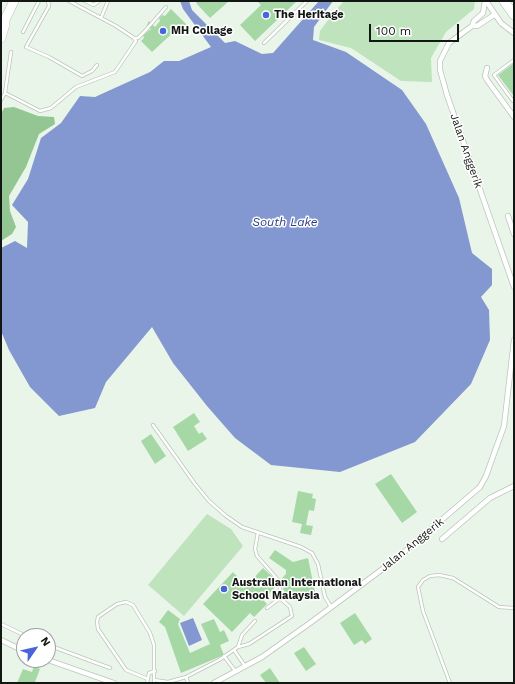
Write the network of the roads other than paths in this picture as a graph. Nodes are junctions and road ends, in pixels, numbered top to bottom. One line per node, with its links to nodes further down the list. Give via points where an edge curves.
1 (14, 1): 12 (highway)
2 (39, 1): 18 (lane)
3 (48, 1): 25 (lane, via 49,6 26,47 82,76 92,72)
4 (68, 1): 15 (lane)
5 (99, 1): 10 (lane, via 94,6)
6 (108, 1): 15 (lane)
7 (307, 1): 22 (lane)
8 (485, 1): 13 (street); 16 (street, Jalan Anggerik, via 483,13)
9 (504, 1): 14 (highway)
10 (87, 2)
11 (166, 7): 21 (lane, via 138,38)
12 (8, 15): 17 (highway); 20 (highway)
13 (494, 15): 16 (street, Jalan Anggerik, via 477,26); 19 (street)
14 (514, 15)
15 (101, 18): 21 (lane)
16 (472, 26): 33 (street, Jalan Anggerik, via 450,43 440,61 440,70)
17 (1, 28)
18 (23, 32)
19 (514, 33)
20 (1, 38)
21 (134, 38): 27 (lane, via 136,41 115,72 76,87 51,108 40,110)
22 (264, 43)
23 (11, 52): 27 (lane)
24 (514, 60): 29 (lane, via 494,75)
25 (97, 65)
26 (487, 68): 30 (street, via 487,80)
27 (5, 93): 28 (lane)
28 (1, 100)
29 (514, 100)
30 (514, 117)
31 (508, 216): 32 (street)
32 (514, 234)
33 (514, 286)
34 (514, 340): 35 (street, Jalan Anggerik)
35 (512, 383): 36 (street, Jalan Anggerik)
36 (508, 391): 37 (street); 39 (street, Jalan Anggerik)
37 (514, 391)
38 (514, 403): 39 (street)
39 (507, 404): 45 (street, Jalan Anggerik, via 504,426 480,487 396,559)
40 (153, 425): 42 (lane, via 209,501 242,527)
41 (514, 486): 43 (street, via 490,498)
42 (258, 532): 44 (lane, via 255,548 257,556 280,582); 45 (lane, via 301,547 312,554 318,564 325,597)
43 (442, 539)
44 (280, 598): 46 (lane); 54 (lane, via 290,607 292,616 249,644)
45 (331, 607): 58 (street, Jalan Anggerik)
46 (267, 608)
47 (514, 608): 69 (lane, via 499,607 453,578 439,575 423,580 418,587 423,611)
48 (255, 621): 54 (lane, via 242,635)
49 (1, 624): 50 (lane)
50 (16, 631)
51 (1, 640): 52 (street)
52 (16, 647)
53 (56, 648): 59 (lane)
54 (238, 648): 55 (lane)
55 (234, 650): 56 (lane); 58 (lane)
56 (224, 656): 61 (lane); 62 (lane)
57 (56, 663): 65 (street)
58 (245, 666): 61 (street, Jalan Anggerik)
59 (110, 668)
60 (155, 671): 63 (lane, via 150,672); 63 (lane, via 154,645 150,633 133,605 126,602 98,617 98,629 123,667); 64 (lane)
61 (236, 672): 68 (street, Jalan Anggerik)
62 (186, 677): 64 (lane, via 168,682); 67 (lane)
63 (148, 678): 66 (lane)
64 (154, 682)
65 (114, 683)
66 (147, 683)
67 (188, 683)
68 (214, 683)
69 (450, 683)

